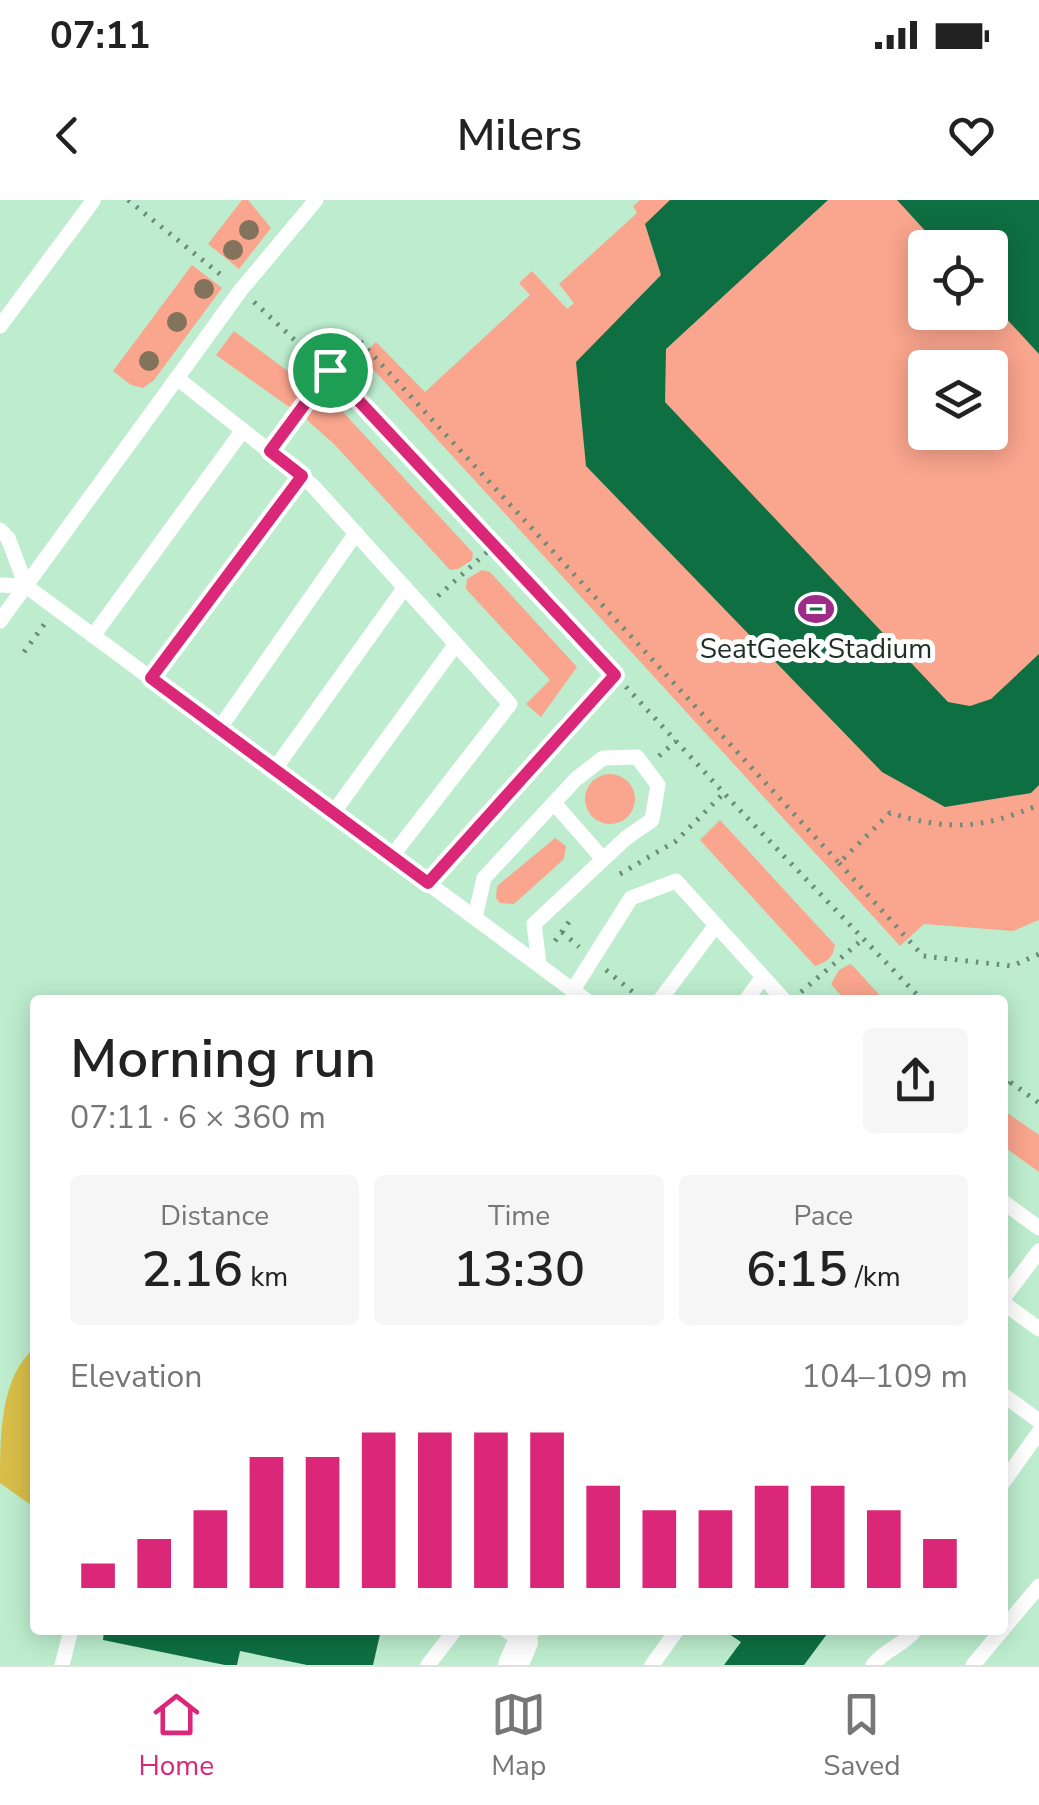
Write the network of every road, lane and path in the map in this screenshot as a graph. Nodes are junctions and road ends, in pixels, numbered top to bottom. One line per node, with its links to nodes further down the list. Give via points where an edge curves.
1 (128, 200): 4 (path)
2 (316, 200): 4 (lane)
3 (93, 201): 5 (lane)
4 (240, 290): 6 (path); 7 (lane)
5 (0, 326)
6 (330, 370): 9 (path); 13 (path); 32 (path, via 359,340)
7 (177, 378): 8 (lane); 15 (lane)
8 (243, 430): 9 (lane); 20 (lane)
9 (270, 451): 10 (lane)
10 (302, 476): 12 (lane); 24 (lane)
11 (0, 530): 15 (lane)
12 (356, 533): 16 (lane); 25 (lane)
13 (495, 545): 18 (path); 23 (path)
14 (0, 585): 15 (lane)
15 (26, 586): 17 (lane); 19 (lane)
16 (405, 587): 18 (lane); 26 (lane)
17 (56, 608): 20 (lane); 22 (path)
18 (424, 608): 21 (lane)
19 (0, 621)
20 (93, 636): 24 (lane)
21 (456, 644): 29 (lane); 30 (lane, via 510,704)
22 (24, 652)
23 (615, 675): 33 (path); 36 (path)
24 (151, 678): 25 (lane)
25 (219, 728): 26 (lane)
26 (274, 770): 29 (lane)
27 (554, 803): 31 (lane); 31 (lane, via 603,758 637,758 658,785 652,820); 34 (lane, via 484,878)
28 (1039, 805): 32 (path, via 995,823 933,826 890,813)
29 (333, 813): 30 (lane)
30 (392, 856): 33 (lane)
31 (603, 859): 38 (lane, via 534,924)
32 (839, 863): 37 (path, via 923,956 1012,966)
33 (428, 883): 34 (lane)
34 (475, 918): 38 (lane)
35 (716, 925): 39 (lane); 40 (lane, via 676,881 631,898); 41 (lane)
36 (863, 938): 44 (path); 45 (path)
37 (1039, 954)
38 (539, 964): 40 (lane)
39 (764, 977): 42 (lane); 43 (lane)
40 (580, 995)
41 (664, 995)
42 (750, 995)
43 (780, 995)
44 (798, 995)
45 (917, 995)
46 (1010, 1082): 47 (path); 48 (path)
47 (1008, 1084)
48 (1039, 1102)
49 (1008, 1206): 50 (lane)
50 (1039, 1228)
51 (1039, 1251): 52 (lane)
52 (1008, 1293)
53 (1008, 1305): 54 (lane)
54 (1039, 1328)
55 (1008, 1398): 56 (lane)
56 (1039, 1420)
57 (1039, 1432): 58 (lane)
58 (1008, 1476)
59 (1039, 1586): 60 (lane)
60 (1008, 1623)
61 (70, 1635): 66 (lane)
62 (450, 1635): 67 (lane)
63 (673, 1635): 68 (lane)
64 (911, 1635): 69 (lane)
65 (998, 1635): 70 (lane)
66 (62, 1665)
67 (428, 1665)
68 (652, 1665)
69 (873, 1665)
70 (973, 1665)

